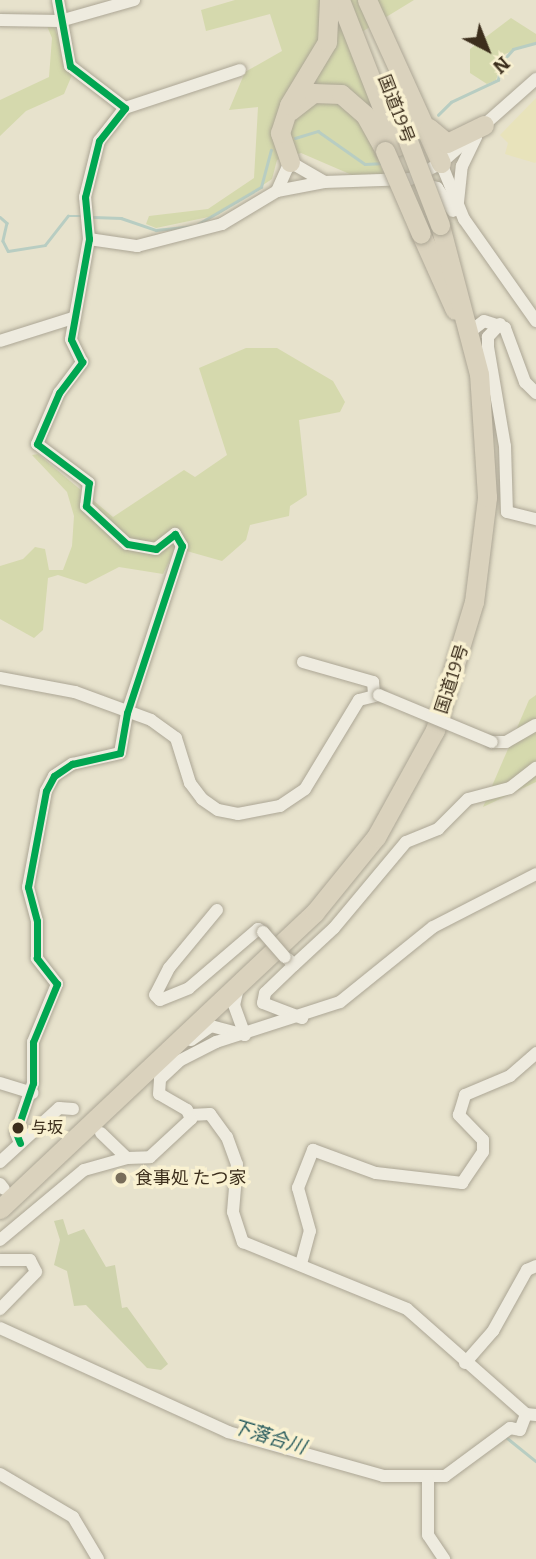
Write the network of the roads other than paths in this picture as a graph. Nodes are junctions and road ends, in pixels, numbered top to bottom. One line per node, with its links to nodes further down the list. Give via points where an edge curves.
1 (58, 0): 8 (street)
2 (134, 0): 8 (street)
3 (330, 0): 12 (highway, via 327,42)
4 (340, 0): 15 (highway, 国道19号)
5 (354, 0): 15 (highway, 国道19号)
6 (367, 0): 13 (highway)
7 (0, 20): 8 (street)
8 (60, 21): 11 (street, via 70,66)
9 (240, 70): 11 (street)
10 (536, 79): 14 (street)
11 (125, 108): 23 (street, via 95,151 86,216)
12 (285, 117): 15 (highway, via 313,93 341,94); 16 (highway, via 280,133)
13 (426, 125): 14 (highway, via 447,143); 17 (highway)
14 (484, 125): 17 (street); 21 (street, via 462,166)
15 (396, 146): 22 (highway, 国道19号, bridge)
16 (290, 162): 18 (street); 20 (street)
17 (441, 163): 19 (street, via 410,179); 21 (street)
18 (324, 182): 19 (street); 20 (street)
19 (377, 183): 21 (street, via 429,183)
20 (277, 191): 23 (street, via 222,224 158,244)
21 (461, 213): 25 (street)
22 (430, 229): 27 (highway, 国道19号); 53 (highway, 国道19号, via 455,310 474,456 469,565 445,668 401,771 379,810 316,894)
23 (89, 239): 24 (street)
24 (73, 318): 28 (street); 34 (street, via 72,342 82,362 38,433 39,448 89,483 86,506 127,544 156,549 175,534 183,546)
25 (536, 321)
26 (500, 324): 27 (street, via 484,321); 29 (street, via 511,338 525,382); 30 (street, via 488,347 505,446 507,512)
27 (471, 331): 40 (highway, 国道19号, via 484,410 487,497 474,602 448,694 414,773 376,836 324,902)
28 (0, 341)
29 (536, 393)
30 (536, 519)
31 (303, 662): 33 (street, via 373,682)
32 (0, 678): 34 (street, via 75,692)
33 (376, 694): 34 (street, via 355,705 304,789 261,812 218,810 202,799 190,783 176,738); 35 (street, bridge, via 492,742 506,742)
34 (128, 710): 46 (street, via 118,756 72,764 54,776 46,792 28,887 38,926 37,958 57,984 33,1042)
35 (536, 725)
36 (536, 768): 39 (street, via 510,788 468,799 438,828 406,842 334,928)
37 (536, 874): 41 (street, via 433,927 361,990)
38 (217, 911): 39 (street, bridge, via 169,968 155,996 160,1000 189,988 258,929)
39 (290, 961): 41 (street, via 262,1003)
40 (238, 988): 42 (street, via 234,1005); 43 (highway, 国道19号)
41 (302, 1018): 42 (street)
42 (245, 1035): 43 (street, via 211,1026); 48 (street, via 197,1050 160,1079 161,1099)
43 (177, 1043): 53 (highway, 国道19号)
44 (536, 1053): 57 (street, via 510,1076 465,1095 459,1115 482,1140 483,1152 462,1183 376,1173 313,1150 298,1188 310,1231)
45 (0, 1083): 46 (street)
46 (32, 1093): 50 (street, via 16,1133)
47 (73, 1109): 50 (street, via 59,1108)
48 (190, 1115): 51 (street, via 185,1128 158,1152 143,1159); 57 (street, via 210,1114 227,1137 237,1164 236,1233 243,1242)
49 (101, 1133): 51 (street)
50 (20, 1143): 52 (street)
51 (127, 1158): 54 (street, via 84,1170)
52 (0, 1162)
53 (1, 1196): 54 (street)
54 (19, 1227): 55 (street)
55 (0, 1240)
56 (0, 1260): 59 (street, via 30,1260 36,1272)
57 (301, 1264): 61 (street, via 407,1309)
58 (536, 1266): 61 (street, via 527,1270 494,1331)
59 (0, 1309)
60 (0, 1328): 64 (street, via 228,1432 383,1476)
61 (465, 1363): 62 (street)
62 (531, 1414): 64 (street, via 520,1430 502,1435 460,1467)
63 (0, 1474): 65 (street, via 73,1517)
64 (428, 1479): 66 (street, via 428,1535)
65 (98, 1559)
66 (444, 1559)

